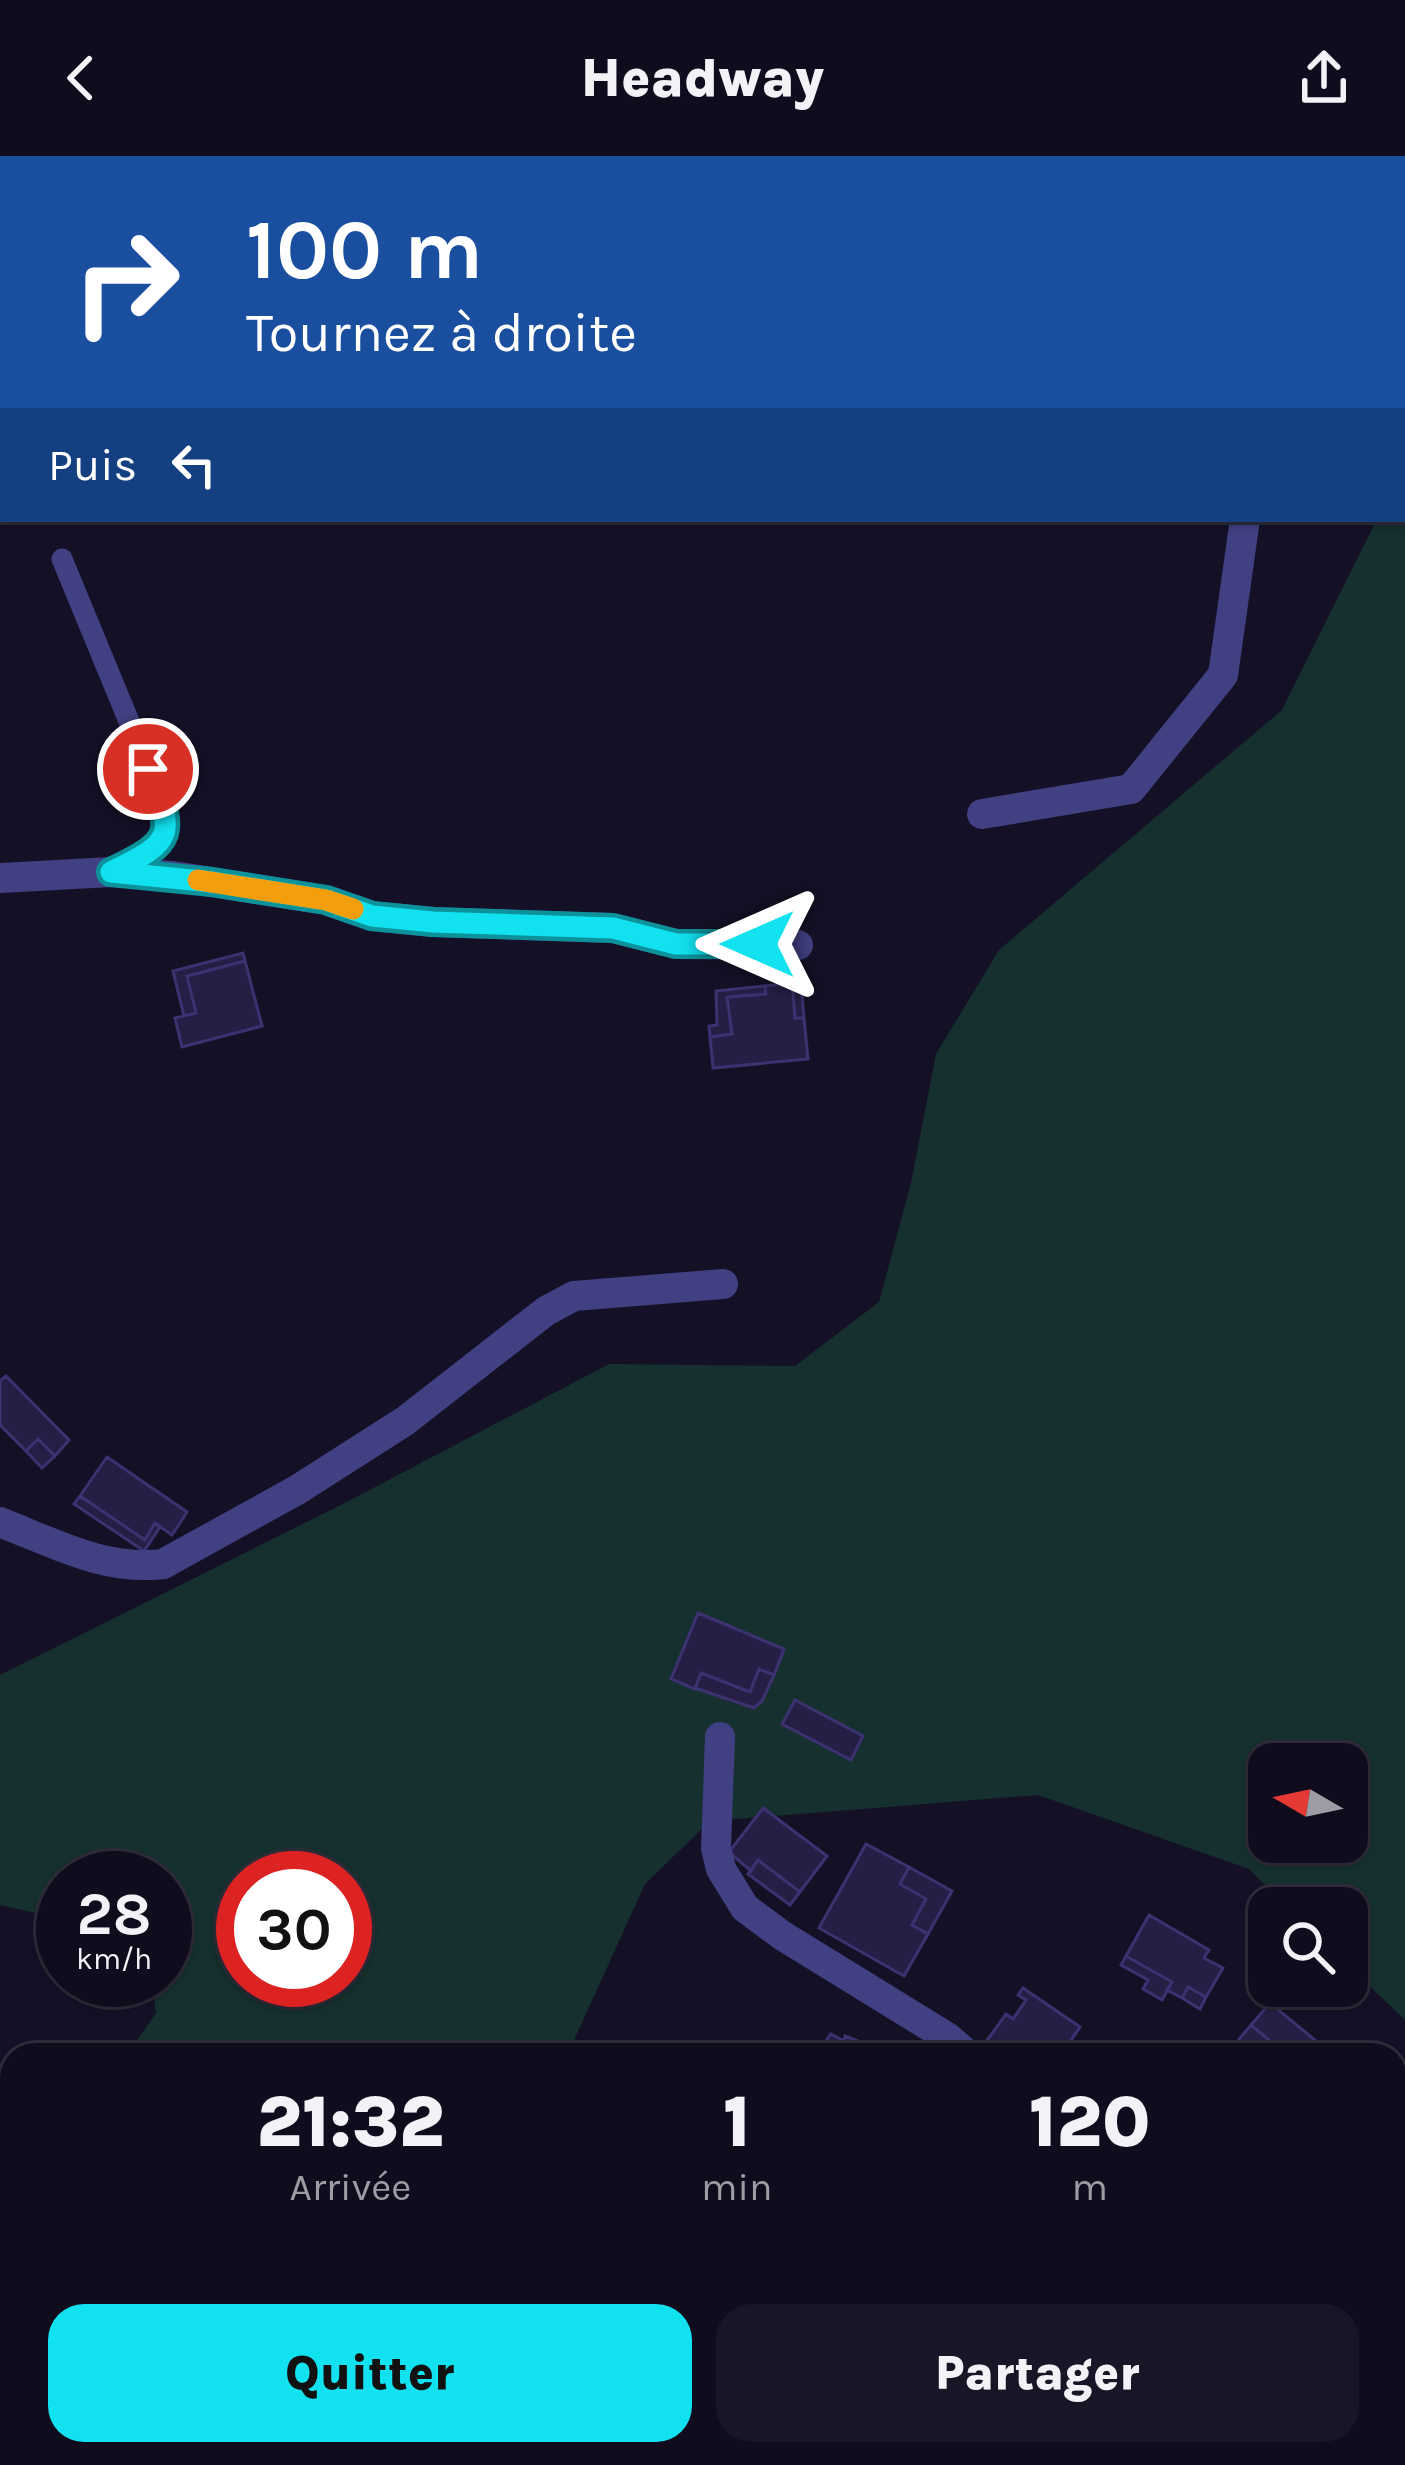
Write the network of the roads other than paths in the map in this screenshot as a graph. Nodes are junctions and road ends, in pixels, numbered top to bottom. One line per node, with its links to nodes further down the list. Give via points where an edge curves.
1 (1245, 522): 3 (street, via 1223,675 1131,789)
2 (62, 559): 4 (lane, via 166,811 155,851)
3 (982, 814)
4 (111, 872): 5 (street); 6 (street, via 326,900 372,916 613,928 676,944)
5 (0, 878)
6 (798, 945)
7 (722, 1284): 8 (street, via 574,1296 405,1421 163,1564 105,1563)
8 (0, 1522)
9 (720, 1737): 10 (street, via 716,1848 745,1909)
10 (950, 2043)

